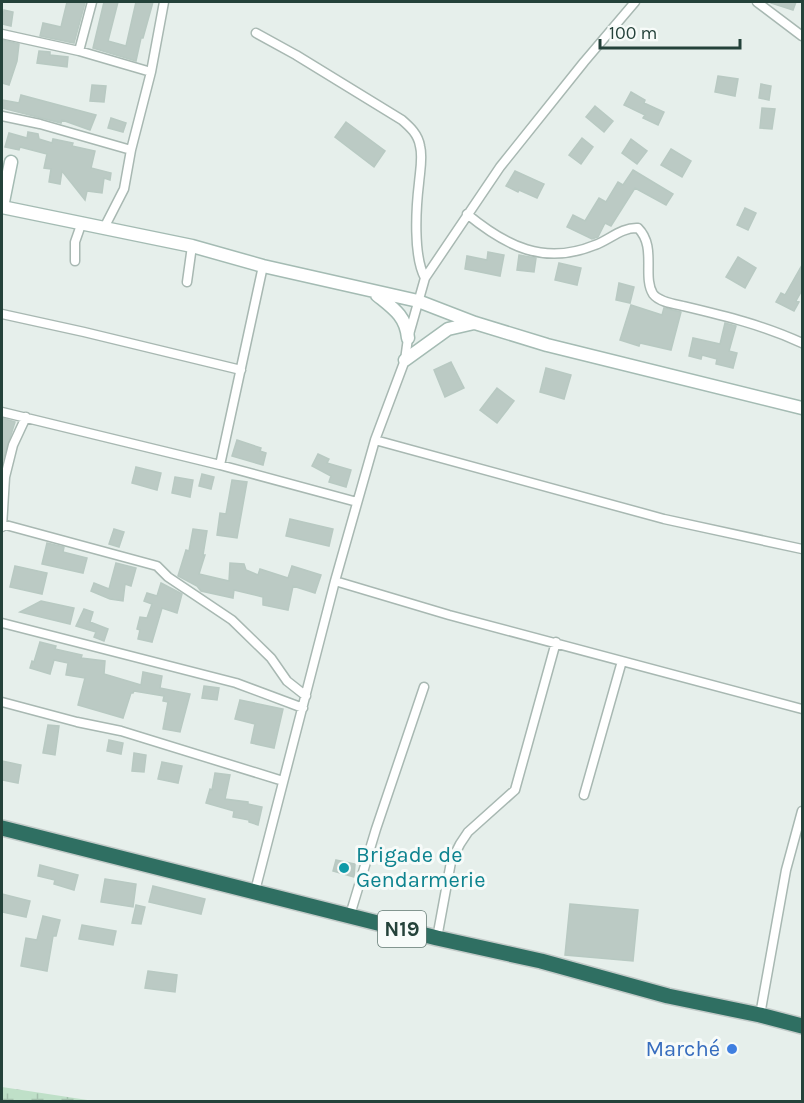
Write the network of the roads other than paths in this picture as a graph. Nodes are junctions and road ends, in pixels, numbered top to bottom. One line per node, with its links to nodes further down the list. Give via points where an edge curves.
1 (92, 2): 8 (street)
2 (164, 2): 9 (street)
3 (635, 2): 14 (street, via 500,167)
4 (757, 2): 7 (street)
5 (256, 33): 20 (street, via 402,120 415,133 421,162 417,252)
6 (2, 34): 8 (street)
7 (802, 36)
8 (80, 51): 9 (street)
9 (151, 72): 11 (street)
10 (2, 117): 11 (street)
11 (132, 150): 16 (street, via 124,189)
12 (11, 162): 13 (street)
13 (2, 207): 15 (street)
14 (467, 214): 20 (street); 27 (street, via 490,233 536,253 594,246 638,228 644,234 650,286 657,297 668,303 736,317)
15 (82, 222): 16 (street); 18 (street, via 75,242)
16 (104, 228): 17 (street)
17 (192, 246): 19 (street); 21 (street)
18 (75, 261)
19 (263, 266): 22 (street); 29 (street)
20 (425, 278): 23 (street)
21 (187, 282)
22 (374, 292): 23 (street); 26 (street, via 405,321)
23 (418, 301): 25 (street); 26 (street)
24 (2, 314): 29 (street)
25 (475, 323): 28 (street, via 448,329); 30 (street, via 547,345)
26 (408, 338): 28 (street)
27 (802, 343)
28 (405, 360): 33 (street)
29 (241, 370): 34 (street)
30 (802, 408)
31 (2, 411): 32 (street)
32 (26, 417): 34 (street); 36 (street, via 5,477)
33 (375, 440): 35 (street); 37 (street, via 664,519)
34 (220, 465): 35 (street)
35 (357, 502): 38 (street)
36 (2, 526): 43 (street, via 157,566 168,578 232,620 271,658 287,681)
37 (802, 549)
38 (335, 581): 40 (street); 43 (street)
39 (2, 623): 45 (street, via 236,683)
40 (556, 642): 41 (street); 53 (street, via 515,790 460,844 451,862)
41 (622, 661): 46 (street); 48 (street)
42 (424, 687): 52 (street)
43 (306, 696): 45 (street)
44 (2, 702): 47 (street, via 121,731)
45 (303, 708): 47 (street)
46 (802, 709)
47 (283, 781): 51 (street)
48 (584, 795)
49 (802, 811): 54 (street, via 786,870)
50 (2, 828): 51 (highway, N19)
51 (255, 891): 52 (highway, N19)
52 (350, 915): 53 (highway, N19)
53 (437, 938): 54 (highway, N19)
54 (760, 1015): 55 (highway, N19)
55 (802, 1026)

